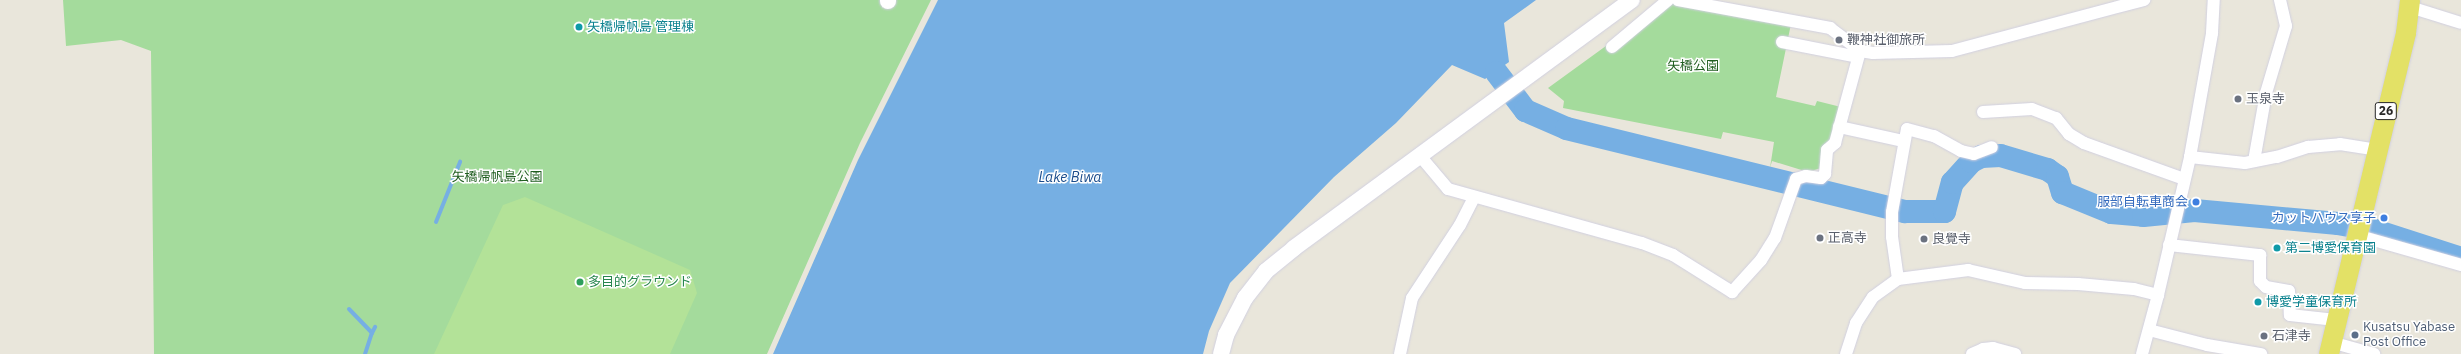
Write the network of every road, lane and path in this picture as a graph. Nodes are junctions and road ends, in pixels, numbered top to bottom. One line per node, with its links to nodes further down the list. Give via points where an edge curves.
1 (1632, 0): 17 (street)
2 (1668, 0): 10 (street)
3 (1678, 0): 11 (street, via 1830,28)
4 (2144, 0): 11 (street, via 1952,51)
5 (2214, 0): 18 (street, via 2212,33)
6 (2280, 0): 19 (street, via 2286,26 2266,93)
7 (2410, 4): 8 (street); 16 (main road, 26, via 2406,33)
8 (2461, 23)
9 (1782, 42): 11 (street)
10 (1612, 47)
11 (1859, 54): 13 (street)
12 (1983, 112): 20 (street, via 2032,109 2056,118 2068,134 2084,143)
13 (1839, 127): 14 (street); 21 (street, via 1835,142 1828,150 1825,174 1821,178 1800,176 1794,183 1775,238 1732,292 1673,255 1642,243)
14 (1903, 141): 15 (street, via 1907,129 1934,136 1961,151 1974,154); 25 (street, via 1892,209 1892,237)
15 (1992, 148)
16 (2376, 150): 19 (street, via 2340,144 2308,147 2277,158); 22 (main road, 26)
17 (1421, 157): 21 (street, via 1448,189); 30 (street, via 1266,271 1245,298 1226,335)
18 (2190, 157): 19 (street, via 2235,163); 20 (street)
19 (2254, 161)
20 (2184, 179): 23 (street)
21 (1474, 198): 31 (street, via 1460,225 1412,298)
22 (2357, 228): 24 (street); 27 (main road, 26)
23 (2169, 245): 26 (street); 27 (street, via 2260,255 2260,281 2266,287 2289,291 2290,315)
24 (2461, 265)
25 (1898, 279): 26 (street, via 1968,270 2025,283 2134,289); 32 (street, via 1872,297 1856,323)
26 (2158, 295): 28 (street)
27 (2336, 320): 29 (main road, 26)
28 (2149, 330): 35 (street); 36 (street, via 2207,346)
29 (2330, 348): 37 (street)
30 (1221, 354)
31 (1400, 354)
32 (1846, 354)
33 (1972, 354): 34 (street, via 1982,349 1993,348)
34 (2015, 354)
35 (2142, 354)
36 (2261, 354)
37 (2374, 354)

